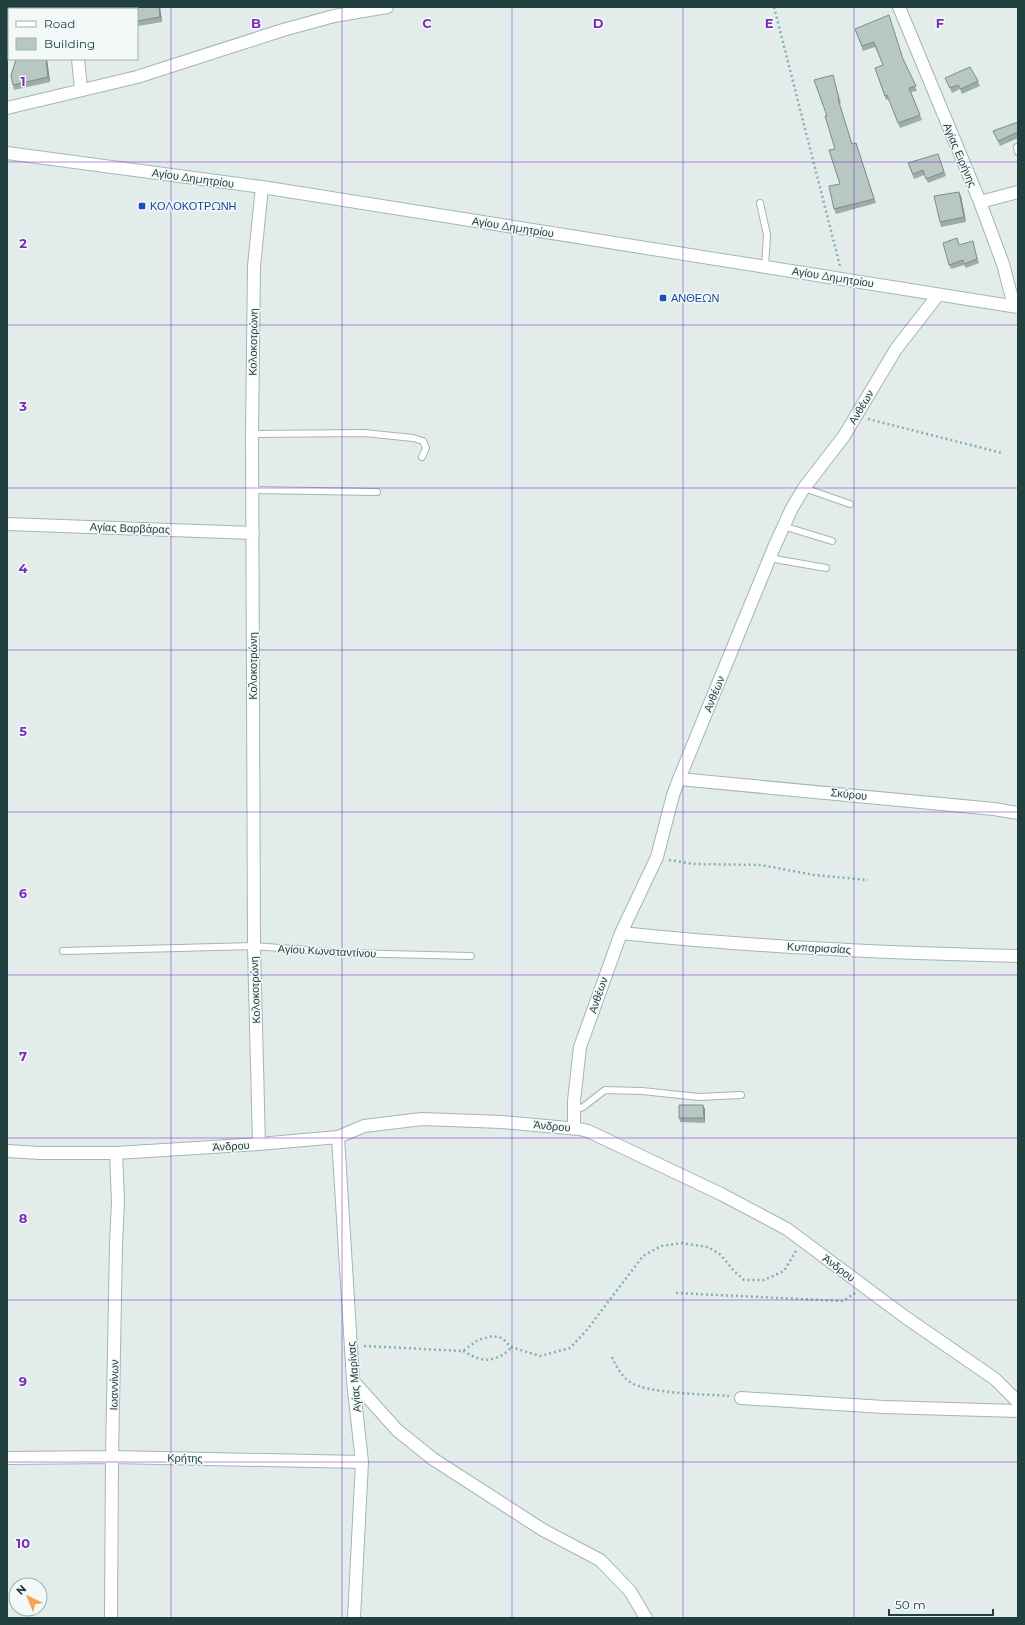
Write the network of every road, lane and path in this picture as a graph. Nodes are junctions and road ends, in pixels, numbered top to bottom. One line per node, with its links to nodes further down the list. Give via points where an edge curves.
1 (387, 7): 4 (street)
2 (774, 7): 14 (path)
3 (899, 7): 11 (street, Αγίας Ειρήνης)
4 (338, 11): 6 (street, via 137,77)
5 (78, 60): 6 (street)
6 (81, 90): 7 (street)
7 (7, 108)
8 (7, 153): 9 (street, Αγίου Δημητρίου)
9 (262, 188): 13 (street, Αγίου Δημητρίου); 18 (street, Κολοκοτρώνη, via 254,266)
10 (1018, 192): 11 (street)
11 (980, 202): 16 (street, Αγίας Ειρήνης)
12 (760, 203): 13 (lane, via 767,235)
13 (766, 267): 14 (street, Αγίου Δημητρίου)
14 (842, 278): 15 (street, Αγίου Δημητρίου)
15 (938, 295): 16 (street, Αγίου Δημητρίου); 17 (street, Ανθέων, via 896,349)
16 (1016, 306)
17 (856, 416): 19 (path); 21 (street, Ανθέων)
18 (252, 434): 20 (lane, via 364,433 413,438 422,441 426,448); 22 (street, Κολοκοτρώνη)
19 (1002, 453)
20 (422, 457)
21 (804, 488): 24 (lane); 26 (street, Ανθέων)
22 (253, 490): 23 (lane); 27 (street, Κολοκοτρώνη)
23 (377, 492)
24 (850, 504)
25 (7, 524): 27 (street, Αγίας Βαρβάρας)
26 (783, 526): 28 (lane); 29 (street, Ανθέων)
27 (253, 533): 36 (street, Κολοκοτρώνη)
28 (832, 541)
29 (769, 558): 30 (lane); 31 (street, Ανθέων)
30 (826, 568)
31 (679, 779): 32 (street, Σκύρου); 33 (street, Ανθέων)
32 (1018, 813)
33 (657, 857): 34 (path, via 694,864 761,865 814,876); 35 (street, Ανθέων)
34 (868, 880)
35 (621, 933): 39 (street, Κυπαρισσίας, via 786,946); 41 (street, Ανθέων, via 580,1047)
36 (254, 946): 37 (lane, Αγίου Κωνσταντίνου); 38 (lane, Αγίου Κωνσταντίνου, via 344,953); 44 (street, Κολοκοτρώνη)
37 (63, 951)
38 (471, 956)
39 (1018, 956)
40 (741, 1095): 41 (lane, via 699,1097 605,1090)
41 (575, 1110): 42 (street, Ανθέων)
42 (574, 1128): 43 (street, Άνδρου, via 422,1119 364,1126); 47 (street, Άνδρου, via 588,1131 721,1194 787,1229)
43 (338, 1136): 44 (street, Άνδρου); 50 (street, Αγίας Μαρίνας)
44 (259, 1144): 46 (street, Άνδρου)
45 (7, 1151): 46 (street, Άνδρου)
46 (116, 1153): 58 (street, Ιωαννίνων, via 118,1201)
47 (803, 1241): 48 (street, Άνδρου); 51 (path, via 784,1271 764,1280 744,1280 720,1255 708,1247 681,1243 661,1246 644,1256 570,1348 540,1356)
48 (864, 1287): 49 (path, via 843,1302); 56 (street, Άνδρου, via 995,1379)
49 (676, 1293)
50 (350, 1345): 52 (path); 54 (street, Αγίας Μαρίνας)
51 (511, 1347): 52 (path, via 505,1355 490,1360 480,1360); 52 (path, via 502,1338 492,1336 478,1340)
52 (463, 1351)
53 (612, 1357): 55 (path, via 618,1370 630,1382 648,1389)
54 (353, 1381): 60 (street, Αγίας Μαρίνας); 63 (street, via 398,1430 433,1459 543,1530 600,1560 630,1591)
55 (741, 1398): 57 (street, via 884,1407)
56 (1018, 1402)
57 (1018, 1410)
58 (112, 1457): 59 (street, Κρήτης); 60 (street, Κρήτης); 61 (street, Ιωαννίνων)
59 (7, 1458)
60 (362, 1462): 62 (street, Αγίας Μαρίνας)
61 (111, 1618)
62 (354, 1618)
63 (646, 1618)

